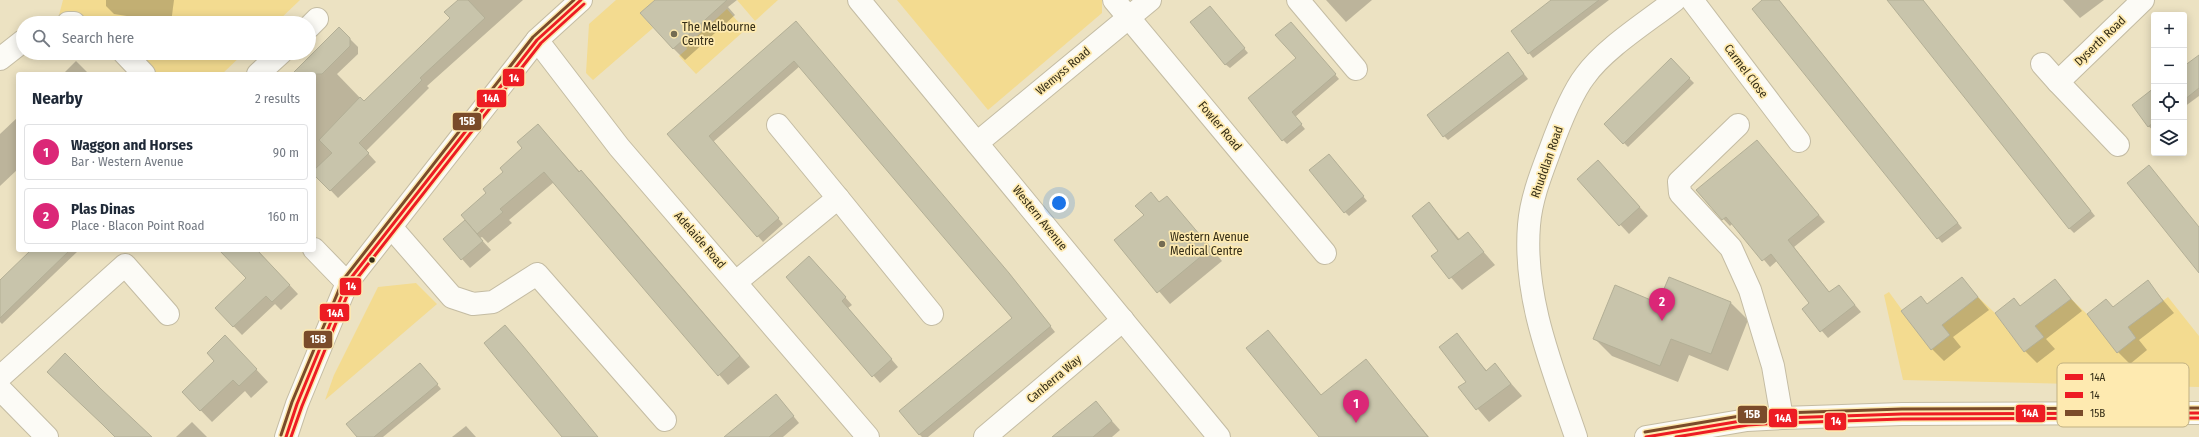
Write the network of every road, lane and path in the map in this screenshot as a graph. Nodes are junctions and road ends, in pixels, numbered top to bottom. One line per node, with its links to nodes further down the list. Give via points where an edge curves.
1 (581, 0): 10 (street)
2 (860, 0): 23 (street, Western Avenue)
3 (1114, 0): 9 (street, Fowler Road)
4 (1150, 0): 9 (street, Wemyss Road)
5 (1298, 0): 16 (street)
6 (1675, 0): 45 (street, Rhuddlan Road, via 1600,58 1584,76 1557,129 1537,185 1529,225 1533,302)
7 (1692, 0): 22 (street, Carmel Close)
8 (2142, 0): 19 (street, Dyserth Road)
9 (1128, 17): 23 (street, Wemyss Road); 28 (street, Fowler Road)
10 (537, 40): 26 (street); 29 (street, Adelaide Road, via 619,147)
11 (16, 46): 12 (street)
12 (0, 59)
13 (131, 60): 17 (street)
14 (273, 60): 18 (street)
15 (2042, 64): 19 (street)
16 (1356, 69)
17 (142, 72)
18 (260, 72)
19 (2058, 82): 24 (street)
20 (778, 125): 25 (street)
21 (1738, 125): 37 (street, via 1679,182 1680,193 1731,248 1750,290 1773,366)
22 (1799, 141)
23 (977, 143): 33 (street, Western Avenue)
24 (2118, 145)
25 (838, 198): 29 (street); 32 (street)
26 (392, 227): 30 (street); 38 (street, via 452,297 473,304 492,302 537,274)
27 (316, 250): 30 (street)
28 (1325, 253)
29 (736, 282): 42 (street, Adelaide Road)
30 (348, 283): 41 (street, via 297,404)
31 (168, 314): 34 (street, via 125,265)
32 (932, 314)
33 (1123, 320): 43 (street, Canberra Way); 44 (street, Western Avenue)
34 (0, 377)
35 (0, 389): 40 (street)
36 (2057, 414): 37 (street, via 1902,414)
37 (1782, 418): 39 (street)
38 (665, 420)
39 (1749, 429): 46 (street)
40 (47, 437)
41 (286, 437)
42 (868, 437)
43 (985, 437)
44 (1219, 437)
45 (1576, 437)
46 (1646, 437)

